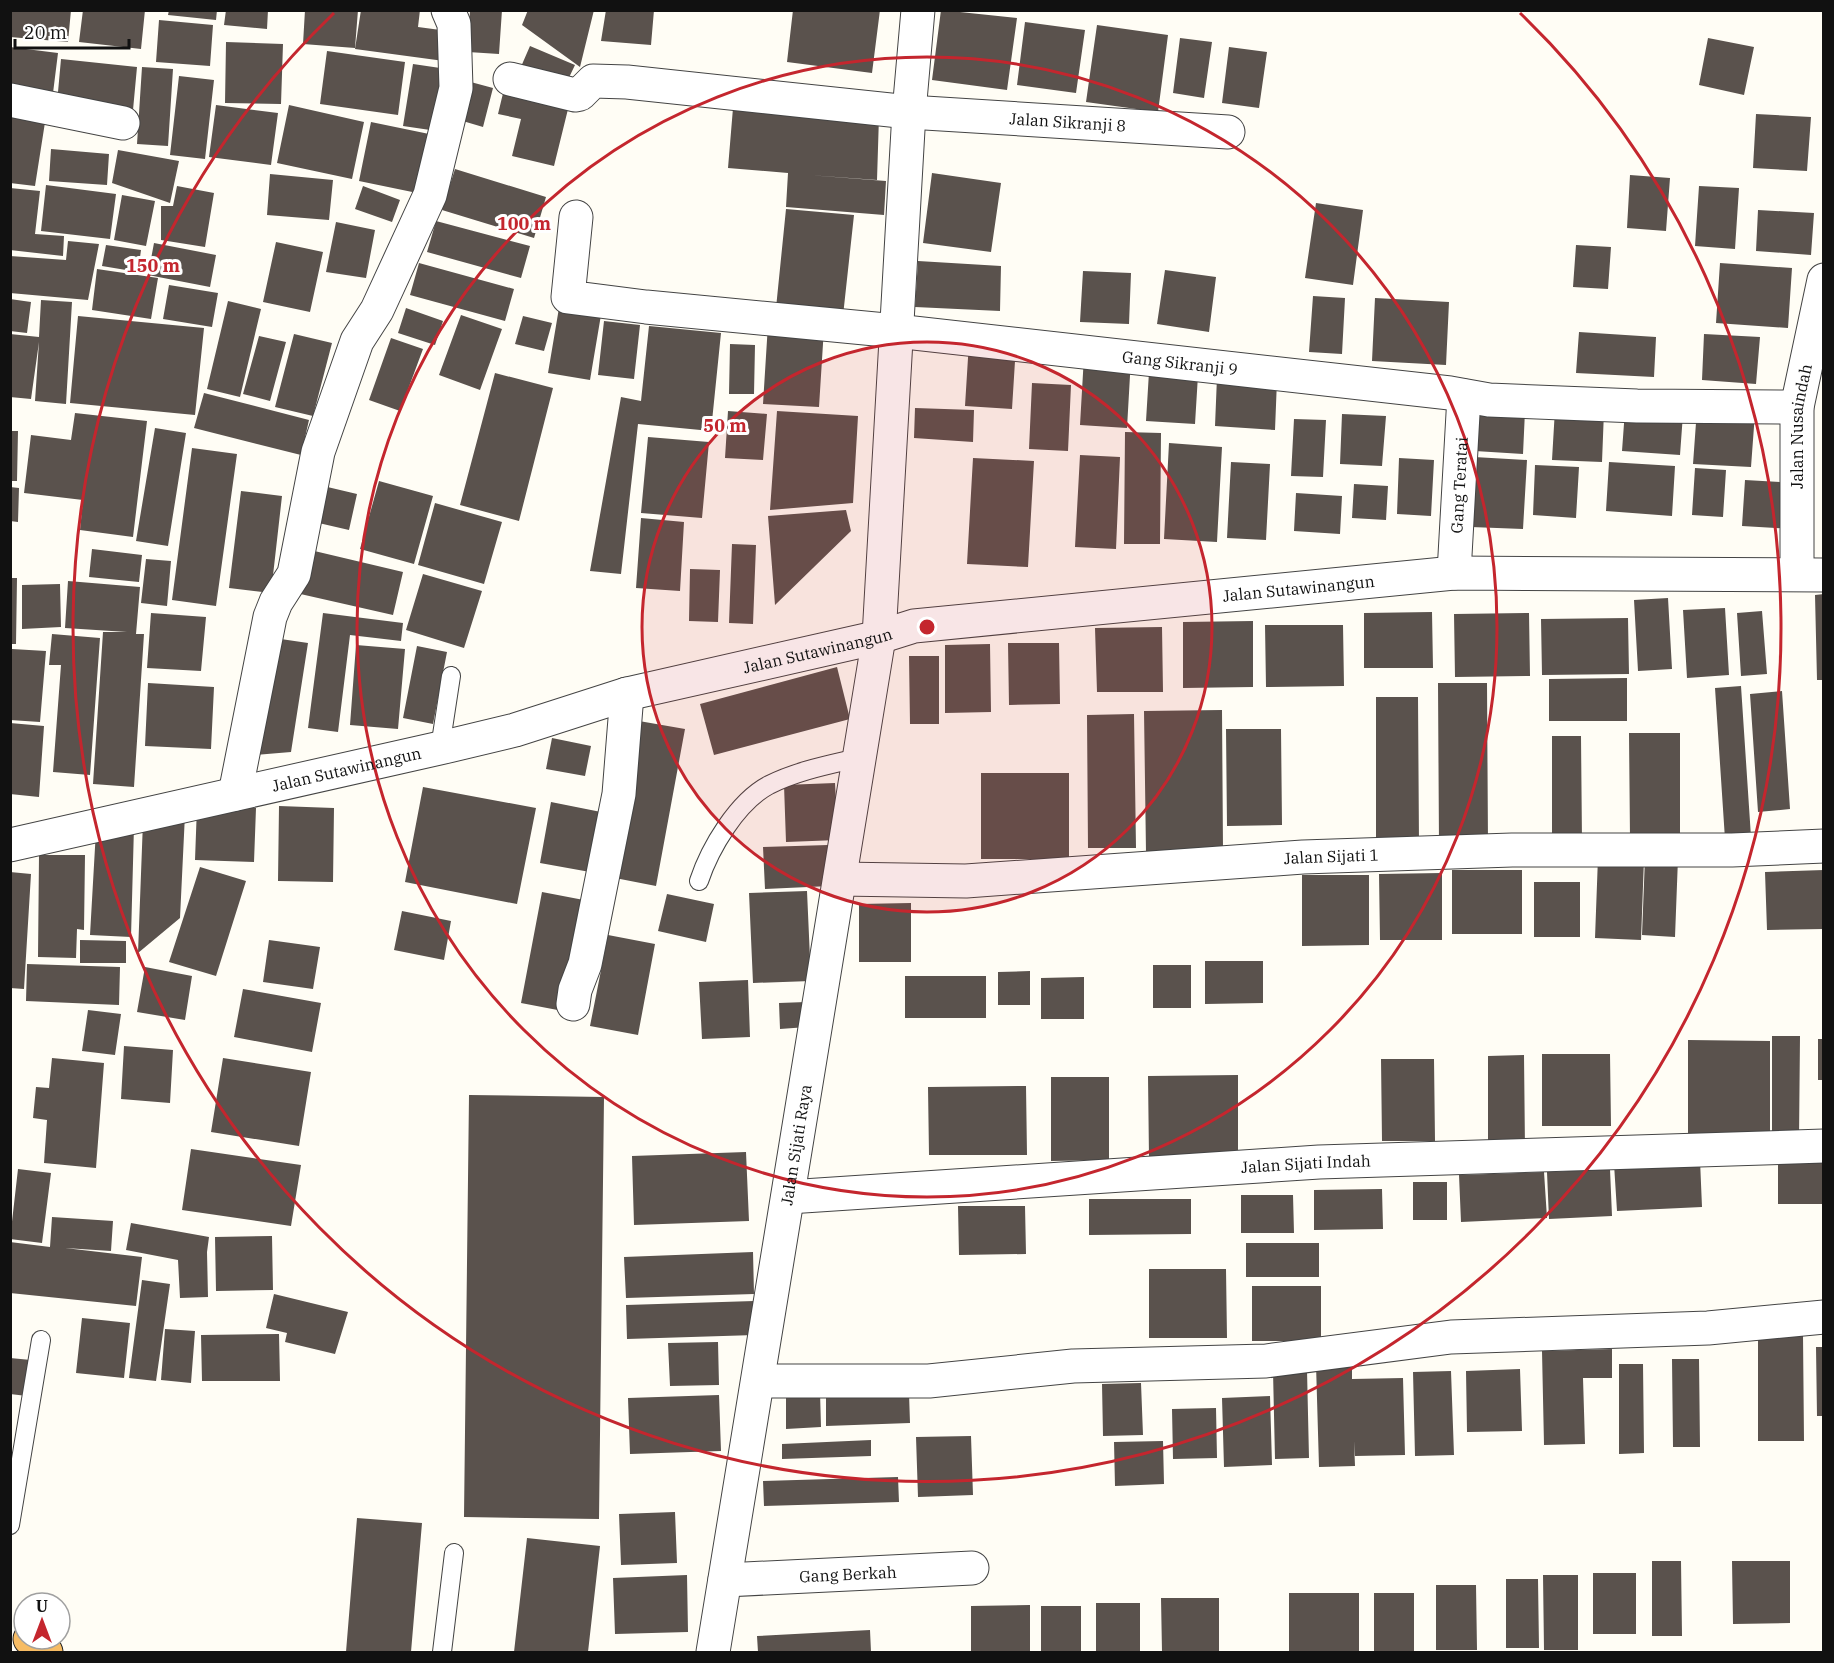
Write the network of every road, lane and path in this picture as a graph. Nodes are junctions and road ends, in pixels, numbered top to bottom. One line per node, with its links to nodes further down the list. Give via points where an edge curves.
1 (448, 10): 20 (street, via 454,24 456,88 436,176 383,299 357,341 318,452 294,574 270,617)
2 (918, 10): 5 (street, Jalan Sijati Raya)
3 (510, 79): 5 (street, Jalan Sikranji 8, via 575,94 593,81 627,82)
4 (10, 100): 6 (street)
5 (909, 112): 7 (street, Jalan Sikranji 8); 10 (street, Jalan Sijati Raya)
6 (123, 123)
7 (1228, 132)
8 (576, 217): 10 (street, Gang Sikranji 9, via 568,297)
9 (1824, 280): 12 (street, Jalan Nusaindah)
10 (896, 331): 11 (street, Gang Sikranji 9); 15 (street, Jalan Sijati Raya)
11 (1464, 396): 12 (street, Gang Sikranji 9, via 1626,405); 13 (street, Gang Teratai)
12 (1797, 407): 14 (street, Jalan Nusaindah)
13 (1454, 573): 14 (street, Jalan Sutawinangun); 15 (street, Jalan Sutawinangun, via 914,626)
14 (1810, 575)
15 (879, 637): 17 (street, Jalan Sutawinangun); 19 (street, Jalan Sijati Raya)
16 (450, 676): 18 (lane)
17 (627, 694): 18 (street, Jalan Sutawinangun, via 515,730); 25 (street, via 619,794 585,964)
18 (440, 748): 20 (street, Jalan Sutawinangun)
19 (858, 758): 23 (street, Jalan Sijati Raya); 24 (lane, via 808,770 767,786 736,814 707,855)
20 (235, 794): 21 (street, Jalan Sutawinangun)
21 (10, 845)
22 (1824, 846): 23 (street, Jalan Sijati 1, via 1303,857 966,880)
23 (840, 879): 27 (street, Jalan Sijati Raya)
24 (699, 880)
25 (573, 1004)
26 (1824, 1146): 27 (street, Jalan Sijati Indah, via 1319,1162)
27 (788, 1197): 30 (street, Jalan Sijati Raya)
28 (1824, 1317): 30 (street, via 1708,1328 1451,1337 1266,1361 1073,1366 929,1381)
29 (41, 1340): 31 (lane)
30 (758, 1381): 34 (street, Jalan Sijati Raya)
31 (10, 1525)
32 (454, 1553): 35 (lane)
33 (972, 1568): 34 (street, Gang Berkah)
34 (725, 1580): 36 (street, Jalan Sijati Raya)
35 (442, 1653)
36 (713, 1653)

